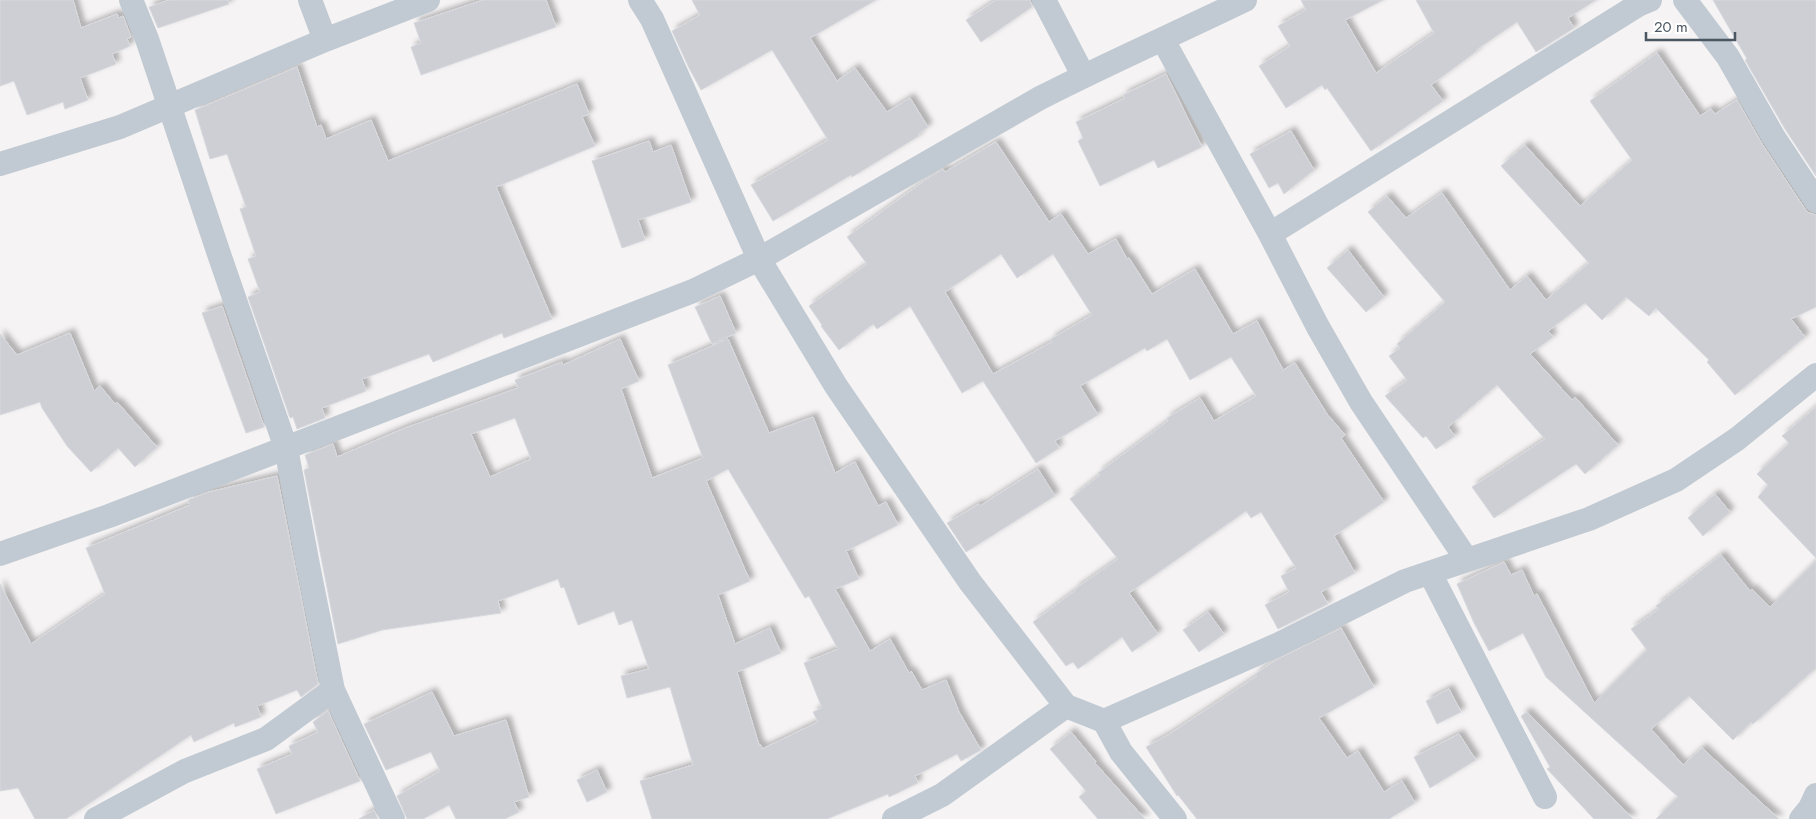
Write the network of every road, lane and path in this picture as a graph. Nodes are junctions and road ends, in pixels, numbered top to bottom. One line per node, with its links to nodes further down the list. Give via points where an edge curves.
1 (132, 0): 12 (street)
2 (310, 0): 9 (street)
3 (428, 0): 9 (street)
4 (640, 0): 16 (street, via 652,19)
5 (1044, 0): 11 (street)
6 (1246, 0): 10 (street)
7 (1650, 0): 15 (street)
8 (1685, 0): 14 (street, via 1728,57 1773,136)
9 (325, 40): 12 (street)
10 (1163, 40): 11 (street); 15 (street)
11 (1083, 76): 16 (street)
12 (169, 106): 13 (street, via 120,127); 18 (street)
13 (0, 164)
14 (1816, 201)
15 (1270, 234): 20 (street, via 1361,402)
16 (759, 259): 18 (street, via 693,291); 23 (street, via 836,386 970,582)
17 (1816, 375): 20 (street, via 1737,438 1676,480 1589,519)
18 (286, 448): 19 (street); 22 (street)
19 (0, 554)
20 (1467, 560): 21 (street)
21 (1430, 573): 24 (street, via 1405,581 1277,646); 26 (street)
22 (333, 690): 27 (street, via 266,739 184,771); 28 (street)
23 (1066, 706): 24 (street); 29 (street, via 942,795)
24 (1104, 721): 30 (street, via 1121,752)
25 (1816, 795): 31 (street)
26 (1545, 797)
27 (96, 819)
28 (393, 819)
29 (894, 819)
30 (1175, 819)
31 (1801, 819)

